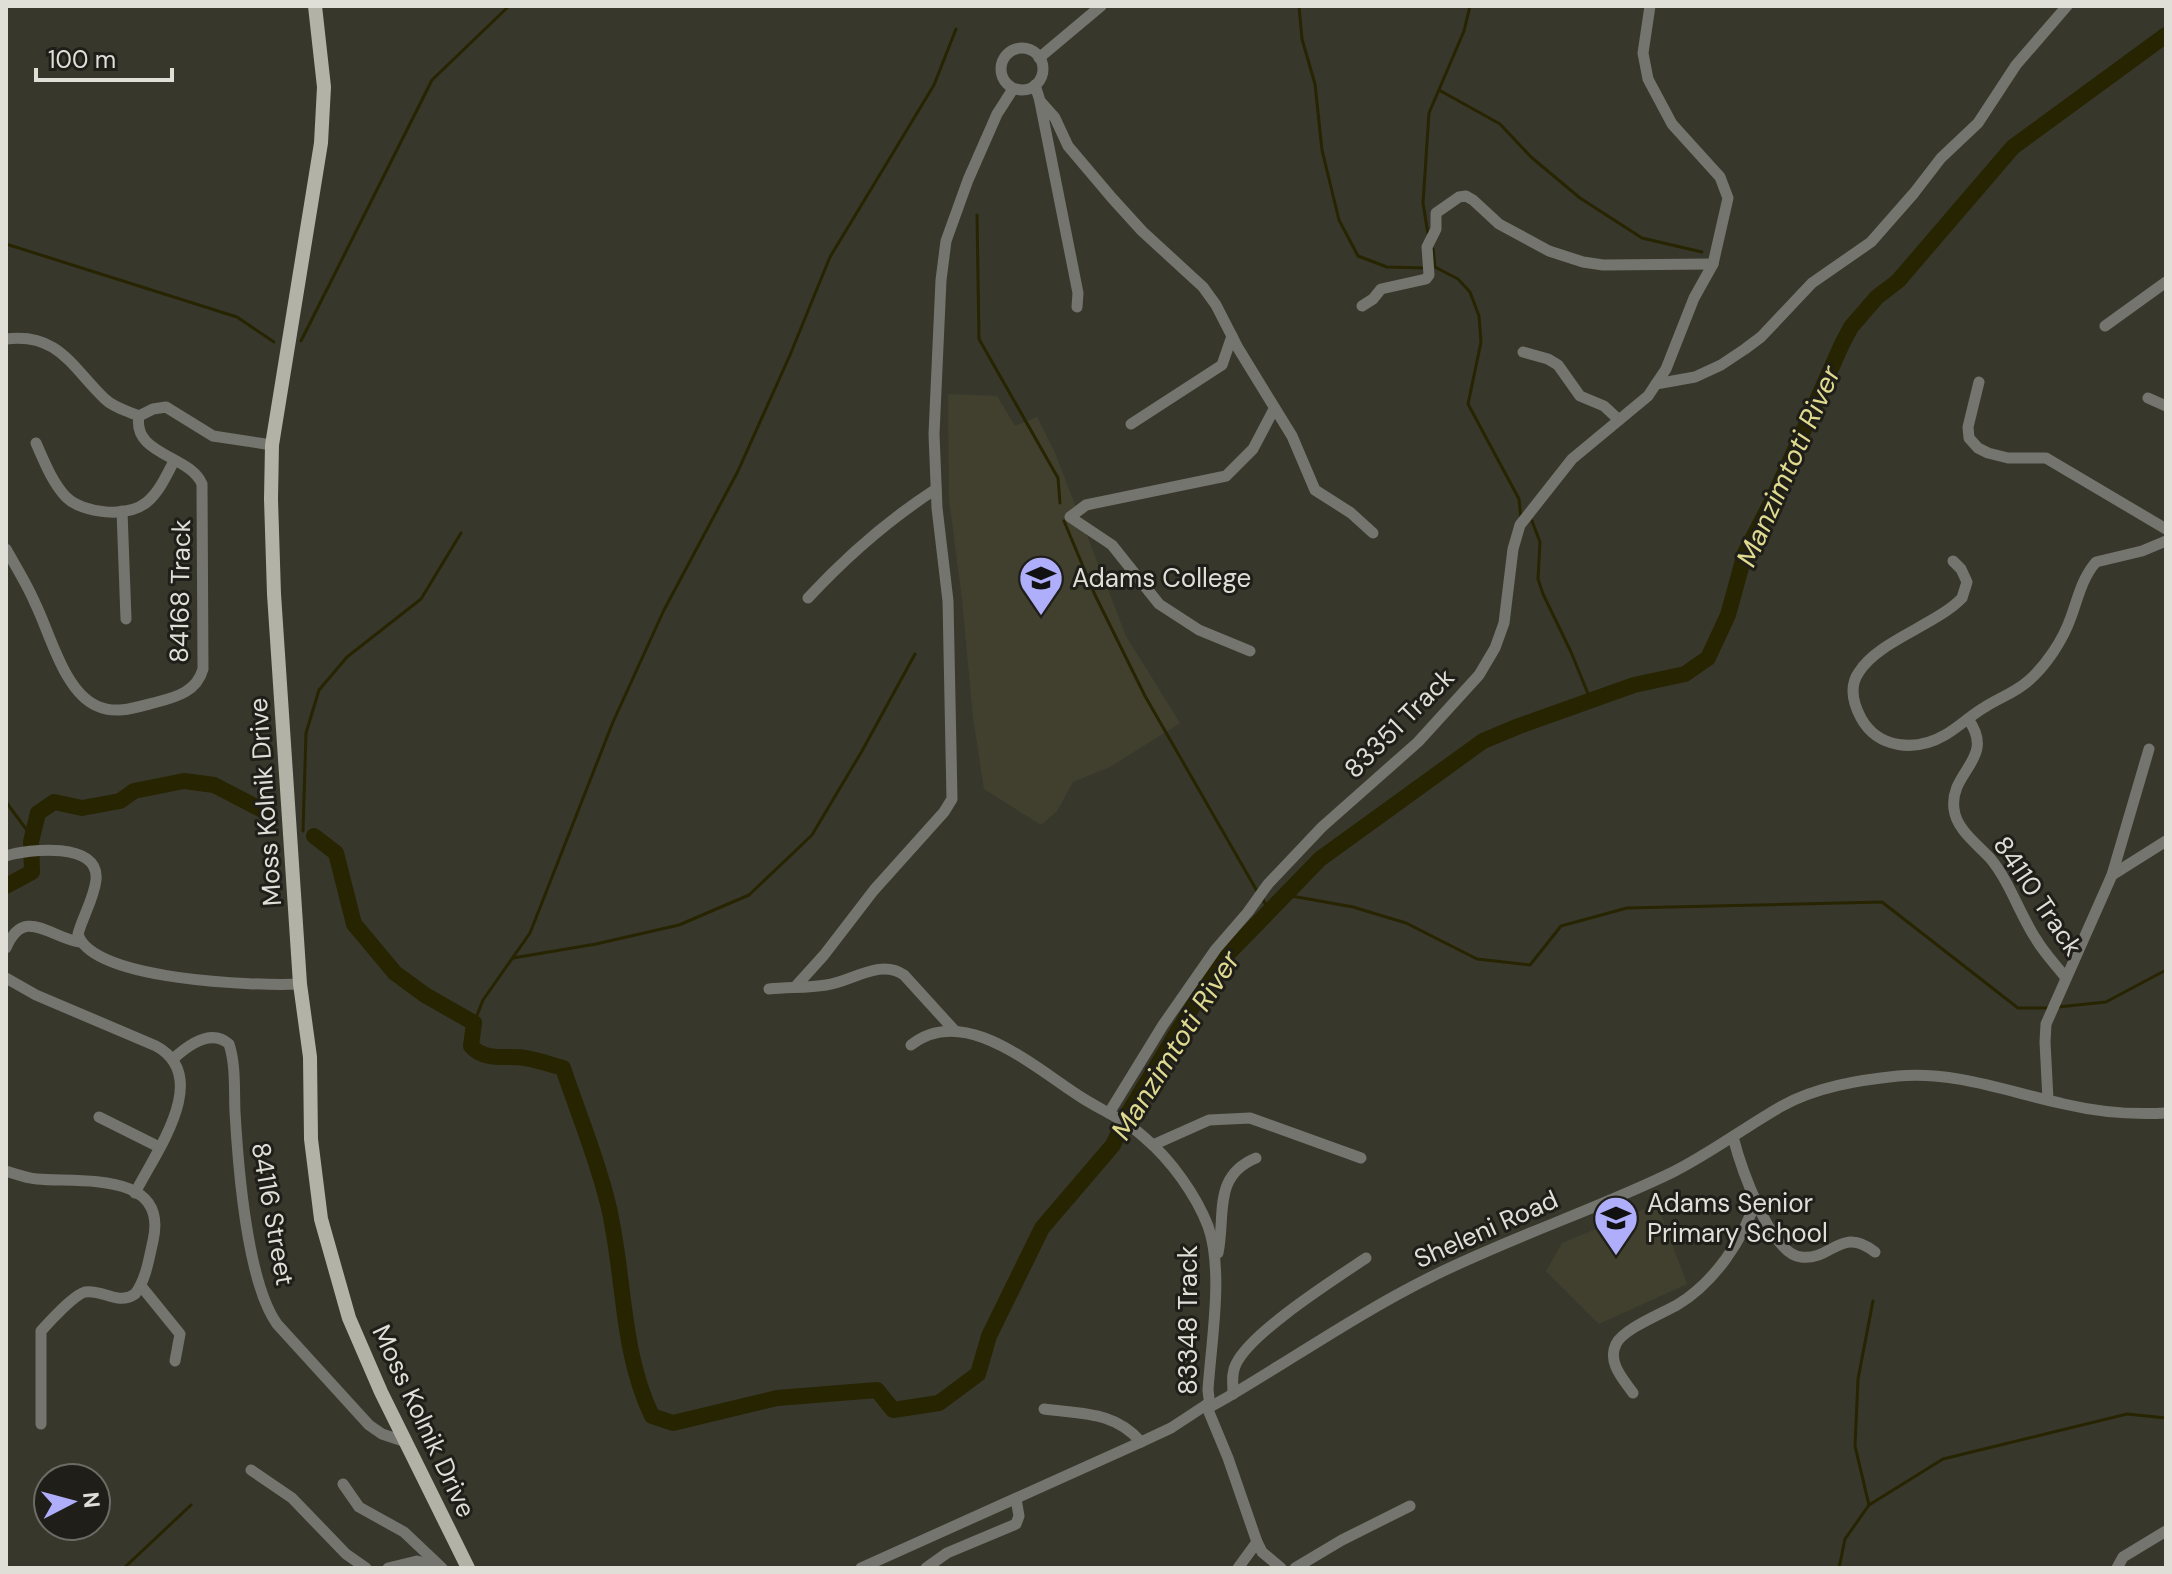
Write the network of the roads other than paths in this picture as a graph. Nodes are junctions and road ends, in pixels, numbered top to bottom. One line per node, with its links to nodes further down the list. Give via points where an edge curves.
1 (315, 6): 28 (main road, Moss Kolnik Drive, via 324,87 321,143)
2 (1101, 6): 5 (street)
3 (1650, 6): 9 (street, 83351 Track, via 1643,53 1648,79 1672,124 1727,192)
4 (2067, 6): 20 (street, via 2016,65 1978,123 1941,158 1871,242 1812,283 1761,337 1733,357 1695,377)
5 (1039, 58): 6 (street, via 1043,69); 7 (street, via 1025,48 1004,58 1001,75)
6 (1035, 85): 7 (street); 8 (street)
7 (1013, 89): 30 (street, via 983,144 946,241 935,375)
8 (1040, 101): 12 (street); 14 (street, via 1068,146 1112,198 1203,287)
9 (1713, 264): 11 (street, via 1583,262 1549,251 1462,197 1436,213 1426,279 1381,289); 20 (street, 83351 Track)
10 (2166, 282): 13 (street)
11 (1362, 306)
12 (1077, 307)
13 (2105, 326)
14 (1232, 336): 17 (street); 18 (street)
15 (6, 339): 24 (street, via 34,340 57,349 108,402)
16 (1523, 352): 25 (street, via 1558,365 1580,396 1604,406)
17 (1248, 362): 18 (street); 23 (street)
18 (1222, 365): 26 (street)
19 (1979, 382): 32 (street, via 1968,427 1978,448 2008,458 2046,458)
20 (1656, 384): 25 (street, 83351 Track)
21 (2148, 398): 22 (street)
22 (2166, 406)
23 (1274, 409): 33 (street, via 1315,490); 39 (street, via 1253,449 1226,476 1086,505 1070,517 1112,545 1159,604 1199,630)
24 (139, 416): 28 (street, via 166,407 213,436); 29 (street, 84168 Track, via 142,437)
25 (1619, 420): 57 (street, 83351 Track, via 1572,459 1520,525 1504,623 1479,675 1418,742 1322,827 1268,884 1163,1025)
26 (1131, 424)
27 (36, 443): 31 (street, via 55,482 72,502)
28 (272, 445): 49 (main road, Moss Kolnik Drive, via 274,594)
29 (174, 461): 31 (street, via 147,502); 35 (street, 84168 Track, via 194,472 202,488 203,669 188,691 123,710 88,701 63,667)
30 (936, 489): 37 (street, via 864,542); 50 (street, via 948,601 952,799)
31 (122, 511): 38 (street)
32 (2166, 529)
33 (1373, 533)
34 (2166, 541): 40 (street, via 2096,562 2045,663 2018,689)
35 (6, 549)
36 (1953, 561): 40 (street, via 1967,582 1962,598 1866,663 1853,695 1866,726 1894,744 1936,740)
37 (808, 598)
38 (126, 619)
39 (1250, 651)
40 (1968, 719): 48 (street, 84110 Track, via 1979,745 1954,796 1956,816 1996,866 2037,941)
41 (2149, 749): 44 (street)
42 (2166, 841): 44 (street)
43 (6, 856): 45 (street, via 53,850 78,854 94,870 96,881)
44 (2112, 875): 48 (street)
45 (80, 942): 46 (street, via 29,925 15,931); 49 (street, via 107,959 171,976)
46 (6, 948)
47 (6, 978): 54 (street, via 156,1046)
48 (2066, 978): 55 (street, via 2046,1024)
49 (300, 984): 77 (main road, Moss Kolnik Drive, via 323,1229 349,1318)
50 (796, 986): 51 (street); 52 (street, via 823,986 895,970)
51 (769, 989)
52 (955, 1031): 53 (street, via 930,1033); 57 (street, 83348 Track, via 995,1042)
53 (911, 1045)
54 (173, 1059): 61 (street, via 181,1097); 77 (street, 84116 Street, via 204,1039 220,1038 229,1044 241,1187 270,1313 369,1425)
55 (2048, 1100): 56 (street, Sheleni Road, via 2135,1115); 59 (street, Sheleni Road, via 1968,1080 1899,1076 1809,1094)
56 (2166, 1113)
57 (1114, 1115): 60 (street, 83348 Track)
58 (99, 1117): 61 (street)
59 (1733, 1137): 66 (street); 73 (street, Sheleni Road, via 1647,1184 1429,1278)
60 (1153, 1145): 63 (street, via 1209,1120 1250,1118); 69 (street, 83348 Track, via 1202,1211)
61 (159, 1147): 65 (street)
62 (1256, 1158): 69 (street, via 1237,1167 1225,1191)
63 (1361, 1158)
64 (6, 1171): 65 (street, via 35,1179 107,1182)
65 (135, 1193): 70 (street, via 152,1209 156,1223)
66 (1756, 1199): 67 (street, via 1783,1248 1793,1255 1812,1256 1848,1241 1860,1241); 72 (street, via 1744,1235 1698,1290 1619,1338 1616,1367)
67 (1875, 1252)
68 (1366, 1258): 73 (street, via 1243,1351 1234,1366)
69 (1215, 1262): 74 (street, 83348 Track)
70 (141, 1286): 71 (street, via 180,1334); 76 (street, via 127,1299 90,1292 77,1295 41,1331)
71 (175, 1361)
72 (1633, 1393)
73 (1233, 1394): 74 (street, Sheleni Road)
74 (1208, 1406): 78 (street, Sheleni Road); 84 (street)
75 (1044, 1409): 78 (street, via 1105,1416 1129,1428)
76 (41, 1424)
77 (406, 1442): 89 (main road, Moss Kolnik Drive)
78 (1141, 1442): 81 (street, Sheleni Road)
79 (251, 1470): 86 (street, via 292,1498)
80 (343, 1484): 88 (street, via 359,1507 404,1532)
81 (1016, 1499): 85 (street, Sheleni Road); 91 (street, via 1016,1524 947,1553)
82 (1410, 1506): 93 (street)
83 (2166, 1531): 94 (street, via 2123,1557)
84 (1257, 1542): 92 (street); 93 (street, via 1262,1552)
85 (879, 1565): 90 (street, Sheleni Road)
86 (366, 1568)
87 (388, 1568): 88 (street, via 417,1561)
88 (441, 1568)
89 (468, 1568)
90 (861, 1568)
91 (926, 1568)
92 (1238, 1568)
93 (1287, 1568)
94 (2117, 1568)

